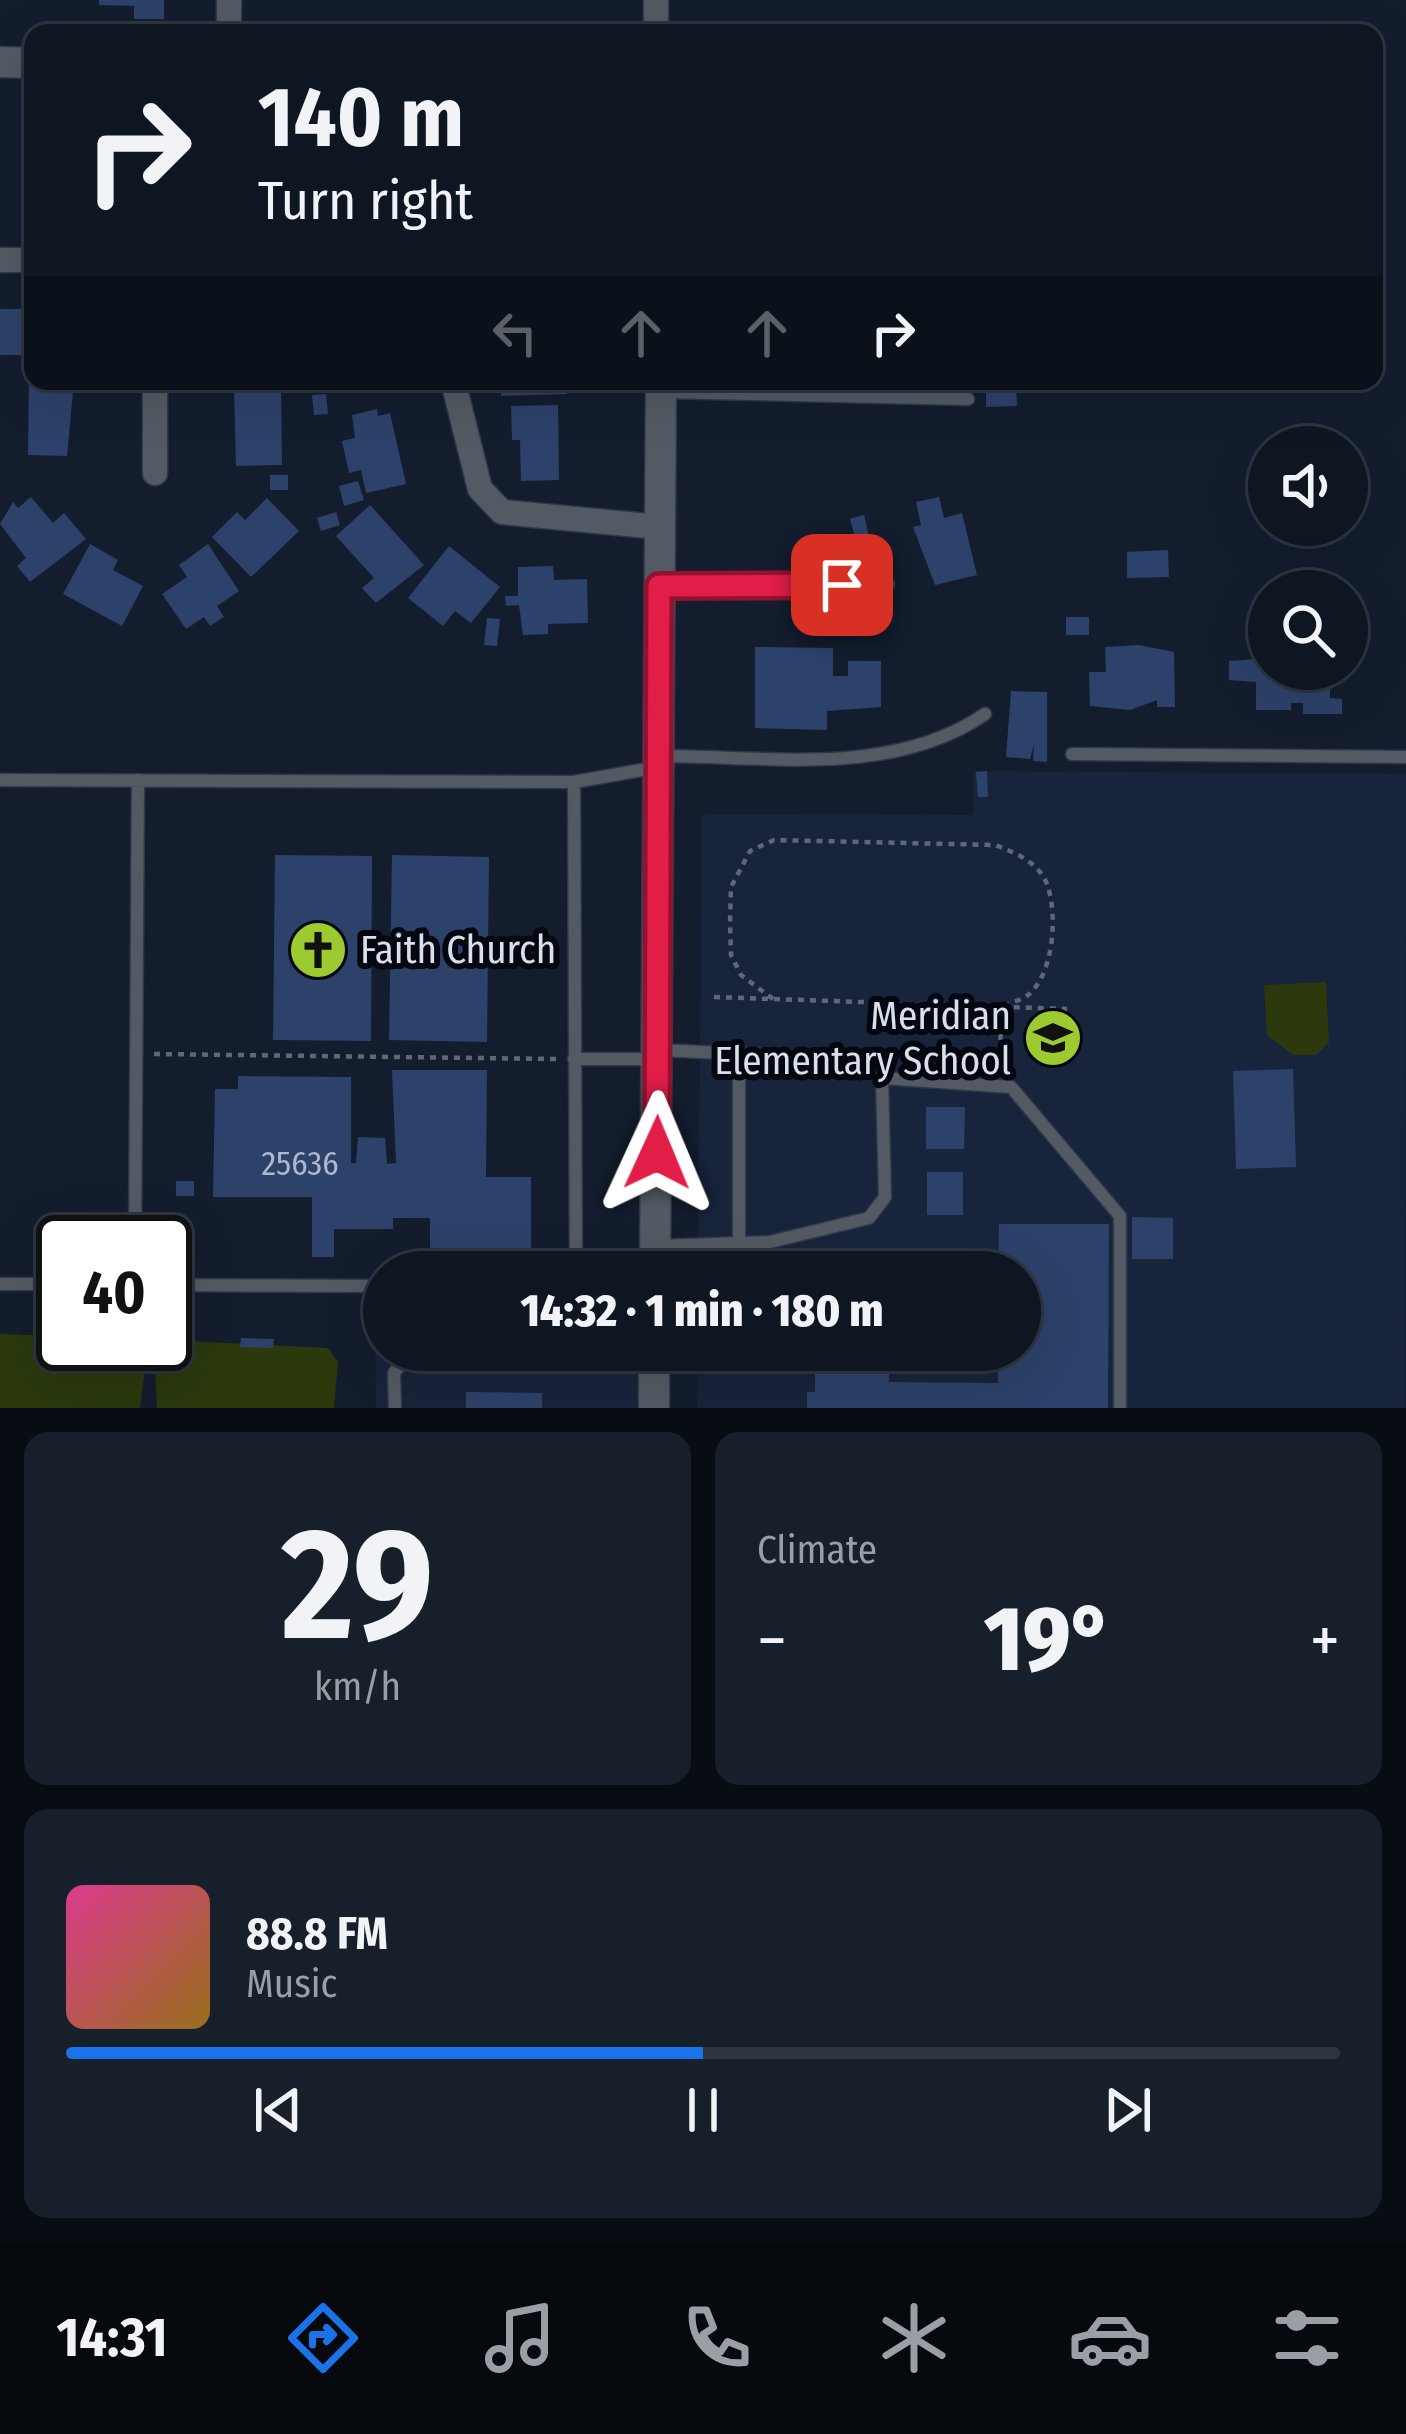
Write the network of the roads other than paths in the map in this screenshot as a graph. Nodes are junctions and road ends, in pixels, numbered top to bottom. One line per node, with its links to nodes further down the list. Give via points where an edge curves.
1 (154, 390): 6 (street)
2 (455, 390): 7 (street, via 480,489 502,512)
3 (661, 390): 7 (street)
4 (755, 390): 5 (lane)
5 (968, 399)
6 (155, 472)
7 (659, 527): 9 (street)
8 (888, 584): 9 (lane)
9 (659, 586): 13 (street)
10 (985, 714): 13 (lane, via 950,738 872,757)
11 (1072, 754): 12 (lane)
12 (1406, 758)
13 (659, 761): 16 (lane); 18 (street)
14 (0, 780): 15 (lane)
15 (138, 780): 16 (lane); 21 (lane)
16 (574, 782): 19 (lane)
17 (739, 1052): 18 (lane); 20 (lane, via 852,1056); 22 (lane)
18 (658, 1054): 19 (lane); 24 (street)
19 (574, 1059): 23 (lane)
20 (882, 1078): 22 (lane, via 881,1208 869,1218); 34 (lane, via 1012,1087 1120,1216)
21 (135, 1215)
22 (739, 1243): 25 (lane)
23 (576, 1251)
24 (656, 1251)
25 (698, 1251)
26 (0, 1284): 27 (lane)
27 (36, 1284)
28 (192, 1285): 29 (lane)
29 (363, 1286)
30 (396, 1371): 32 (lane)
31 (654, 1371): 33 (street)
32 (394, 1408)
33 (654, 1408)
34 (1120, 1408)

